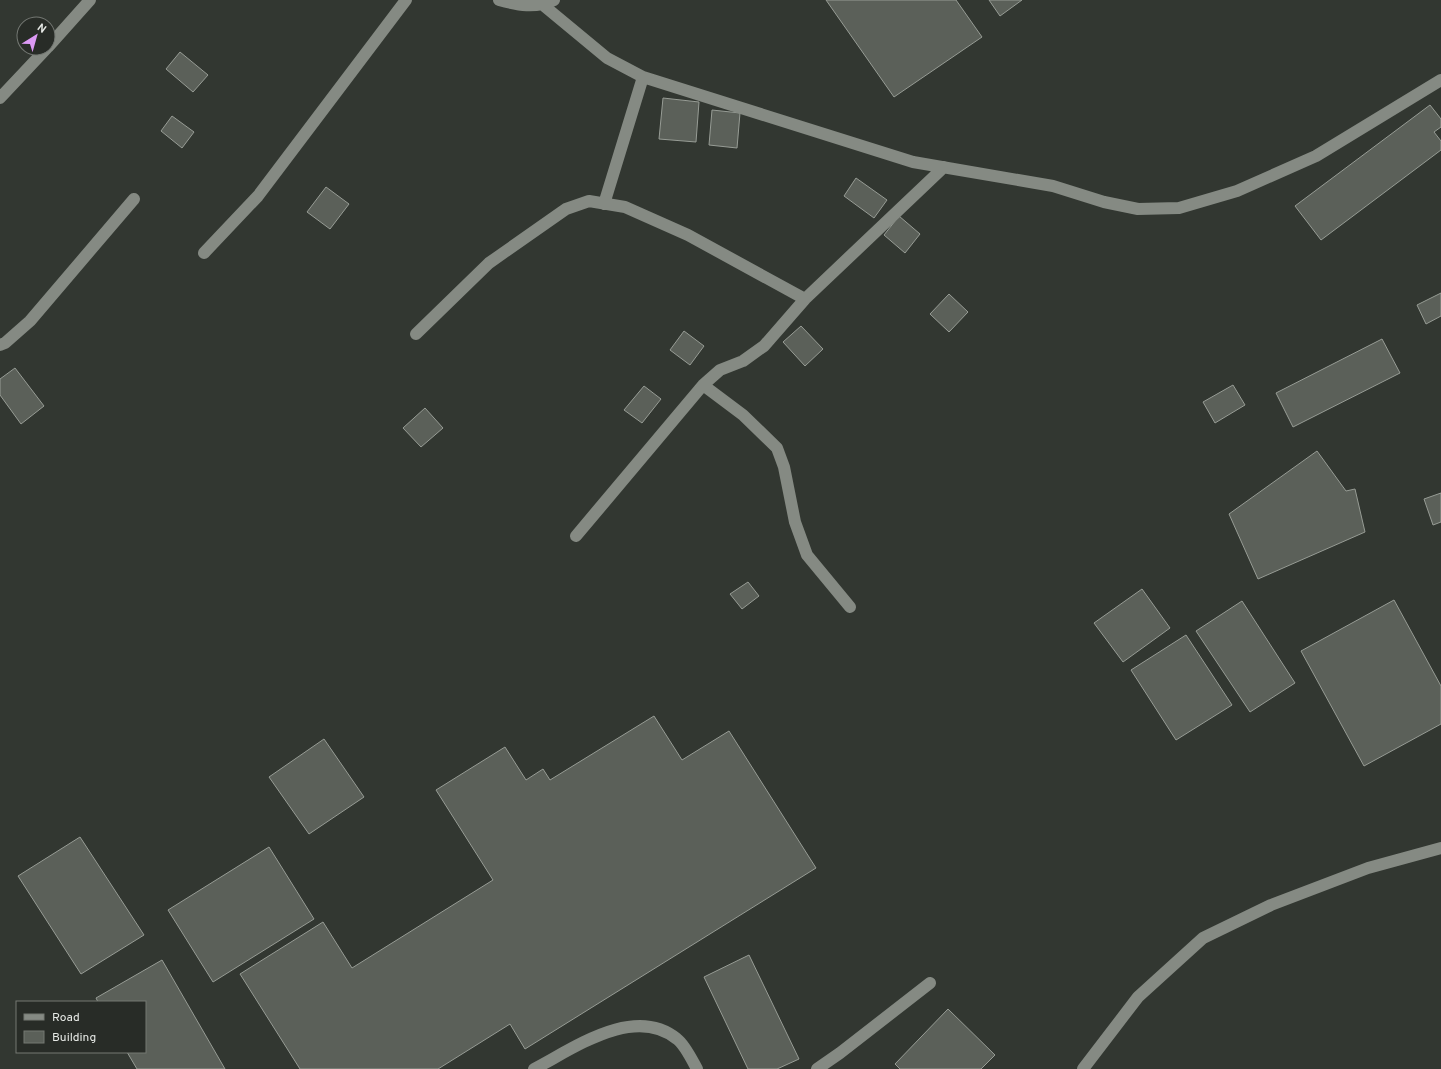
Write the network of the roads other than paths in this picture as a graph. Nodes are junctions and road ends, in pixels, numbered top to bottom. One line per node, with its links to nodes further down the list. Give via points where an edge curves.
1 (90, 0): 5 (street)
2 (406, 0): 13 (street, via 258,196)
3 (499, 0): 4 (street, via 520,6)
4 (548, 3): 7 (street, via 608,58)
5 (56, 37)
6 (39, 56): 9 (street)
7 (642, 77): 10 (street, via 913,162); 12 (street)
8 (1441, 80): 10 (street, via 1316,156 1237,191 1179,208 1138,209 1104,202 1053,186)
9 (0, 98)
10 (944, 167): 14 (street)
11 (134, 198): 16 (street, via 30,321 5,343)
12 (604, 204): 14 (street, via 625,207 688,235); 15 (street, via 589,201 566,209 495,258)
13 (204, 253)
14 (805, 299): 17 (street, via 764,346 743,361 720,370)
15 (416, 334)
16 (0, 344)
17 (703, 385): 18 (street); 19 (street, via 743,415 777,448 784,467 795,522 807,555)
18 (576, 536)
19 (850, 607)
20 (1441, 848): 25 (street, via 1368,868 1271,905 1202,938 1138,997)
21 (930, 983): 24 (street)
22 (534, 1069): 23 (street, via 609,1031 636,1025 658,1029 678,1039)
23 (697, 1069)
24 (817, 1069)
25 (1083, 1069)

